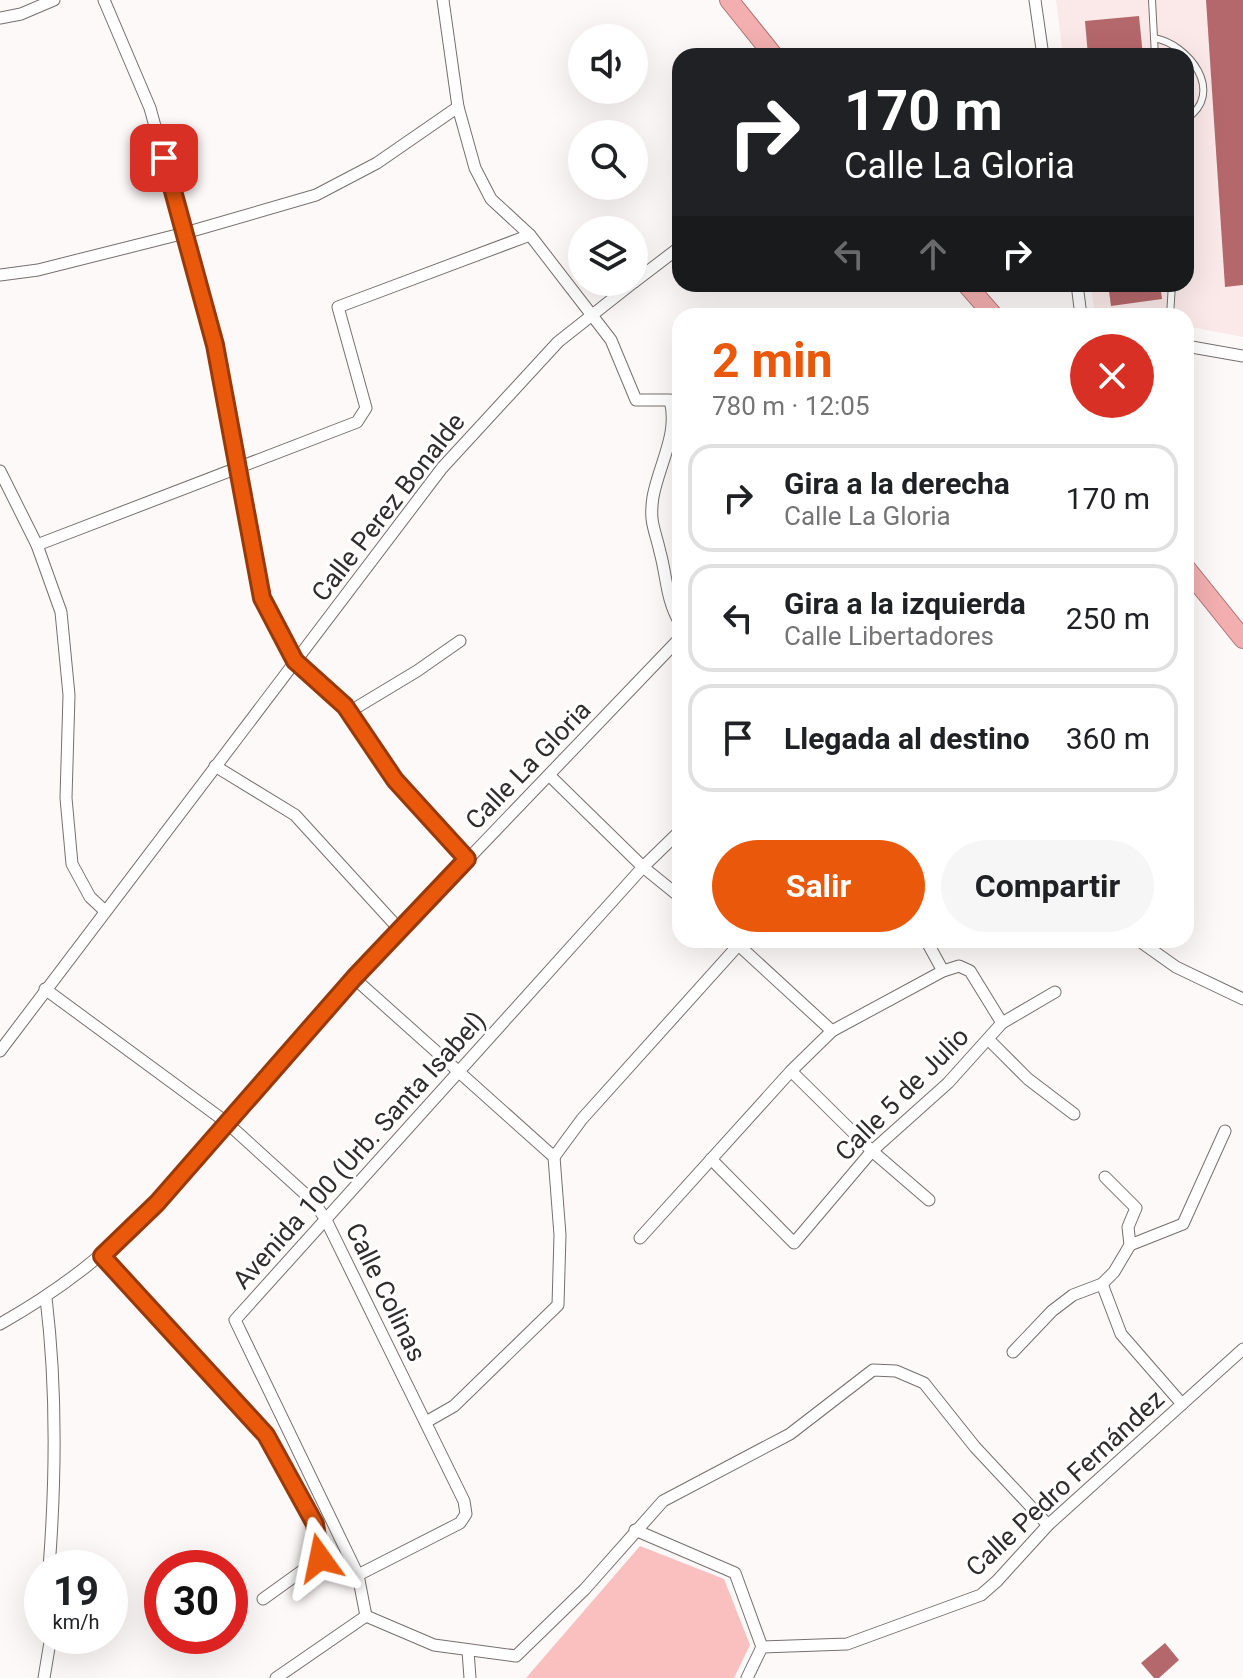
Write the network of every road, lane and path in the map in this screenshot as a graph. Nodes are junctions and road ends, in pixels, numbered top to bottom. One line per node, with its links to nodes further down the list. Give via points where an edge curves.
1 (54, 0): 7 (street)
2 (104, 0): 16 (street, via 150,108)
3 (443, 0): 14 (street)
4 (729, 0): 9 (highway)
5 (1035, 0): 10 (street)
6 (1152, 0): 8 (lane)
7 (0, 18)
8 (1154, 38): 11 (lane); 12 (lane)
9 (768, 48)
10 (1042, 48)
11 (1155, 48)
12 (1178, 48)
13 (1194, 62): 15 (lane, via 1202,81)
14 (458, 107): 16 (street, via 377,163 316,195); 17 (street, via 475,168 491,199)
15 (1194, 112)
16 (185, 233): 20 (street); 29 (street, via 215,345)
17 (530, 235): 24 (street); 29 (street, via 338,307 366,408 357,422)
18 (672, 253): 19 (street, Calle Perez Bonalde)
19 (648, 271)
20 (0, 275)
21 (973, 292): 23 (highway)
22 (615, 296): 24 (street, Calle Perez Bonalde)
23 (987, 308)
24 (590, 315): 27 (street, via 611,340 636,400 670,400); 37 (street, Calle Perez Bonalde, via 558,342 442,468)
25 (1194, 347): 26 (street)
26 (1243, 356)
27 (672, 408)
28 (672, 436): 33 (street, via 653,497 651,526)
29 (236, 469): 31 (street); 37 (street, via 262,598)
30 (0, 471): 31 (street)
31 (37, 545): 45 (street, via 61,612 69,695 66,798 72,864 90,897)
32 (1194, 578): 34 (highway)
33 (672, 609)
34 (1243, 639)
35 (460, 641): 38 (street)
36 (672, 646): 40 (street, Calle La Gloria)
37 (295, 661): 38 (street); 39 (street, Calle Perez Bonalde)
38 (349, 712): 42 (street, via 395,780)
39 (215, 766): 45 (street, Calle Perez Bonalde); 46 (street, via 295,815)
40 (550, 776): 42 (street, Calle La Gloria); 43 (street)
41 (672, 839): 43 (street, Avenida 100 (Urb. Santa Isabel))
42 (467, 859): 46 (street, Calle La Gloria)
43 (643, 867): 44 (street); 60 (street, Avenida 100 (Urb. Santa Isabel))
44 (672, 891)
45 (105, 911): 53 (street, Calle Perez Bonalde)
46 (400, 930): 52 (street, Calle La Gloria)
47 (732, 948): 66 (street)
48 (745, 948): 57 (street)
49 (930, 948): 51 (street)
50 (1149, 948): 55 (street)
51 (943, 971): 56 (street, via 959,966 970,971); 57 (street)
52 (354, 978): 60 (street); 63 (street, Calle La Gloria)
53 (45, 989): 59 (street, Calle Perez Bonalde); 63 (street, Calle Colinas)
54 (1055, 992): 56 (street, Calle 5 de Julio)
55 (1243, 999)
56 (1002, 1023): 58 (street, Calle 5 de Julio)
57 (832, 1031): 61 (street)
58 (988, 1039): 62 (street); 65 (street, Calle 5 de Julio)
59 (0, 1051)
60 (459, 1071): 66 (street); 70 (street, Avenida 100 (Urb. Santa Isabel))
61 (791, 1071): 65 (street); 67 (street)
62 (1074, 1114)
63 (226, 1122): 70 (street, Calle Colinas, via 314,1202); 73 (street, Calle La Gloria, via 157,1203)
64 (1225, 1131): 72 (street, via 1183,1224)
65 (872, 1151): 67 (street, Calle 5 de Julio, via 794,1243); 69 (street)
66 (554, 1157): 80 (street, via 558,1305 454,1406)
67 (711, 1159): 71 (street)
68 (1105, 1177): 72 (street, via 1136,1208 1128,1227)
69 (929, 1200)
70 (326, 1220): 80 (street, Calle Colinas); 84 (street, Avenida 100 (Urb. Santa Isabel), via 235,1320)
71 (640, 1238)
72 (1130, 1245): 74 (street)
73 (102, 1256): 75 (street, Calle La Gloria); 85 (street, via 266,1435 315,1524 320,1558)
74 (1102, 1284): 78 (street, via 1073,1295 1052,1311); 79 (street, via 1121,1334)
75 (46, 1298): 76 (street, Calle La Gloria); 83 (street, via 56,1480)
76 (0, 1324)
77 (1243, 1349): 79 (street, Calle Pedro Fernández)
78 (1013, 1352)
79 (1182, 1404): 81 (street, Calle Pedro Fernández)
80 (426, 1422): 84 (street, Calle Colinas, via 466,1514 460,1523)
81 (1048, 1525): 82 (street, via 924,1383 896,1371 873,1370 790,1434 663,1501); 87 (street, Calle Pedro Fernández, via 981,1595 847,1644)
82 (635, 1530): 87 (street, via 735,1573); 88 (street, via 585,1589 516,1656)
83 (50, 1550)
84 (358, 1575): 86 (street, Avenida 100 (Urb. Santa Isabel))
85 (263, 1599)
86 (366, 1616): 88 (street, via 434,1645); 91 (street)
87 (762, 1647): 93 (street)
88 (468, 1651): 92 (street)
89 (48, 1654): 90 (street)
90 (44, 1678)
91 (276, 1678)
92 (470, 1678)
93 (747, 1678)

